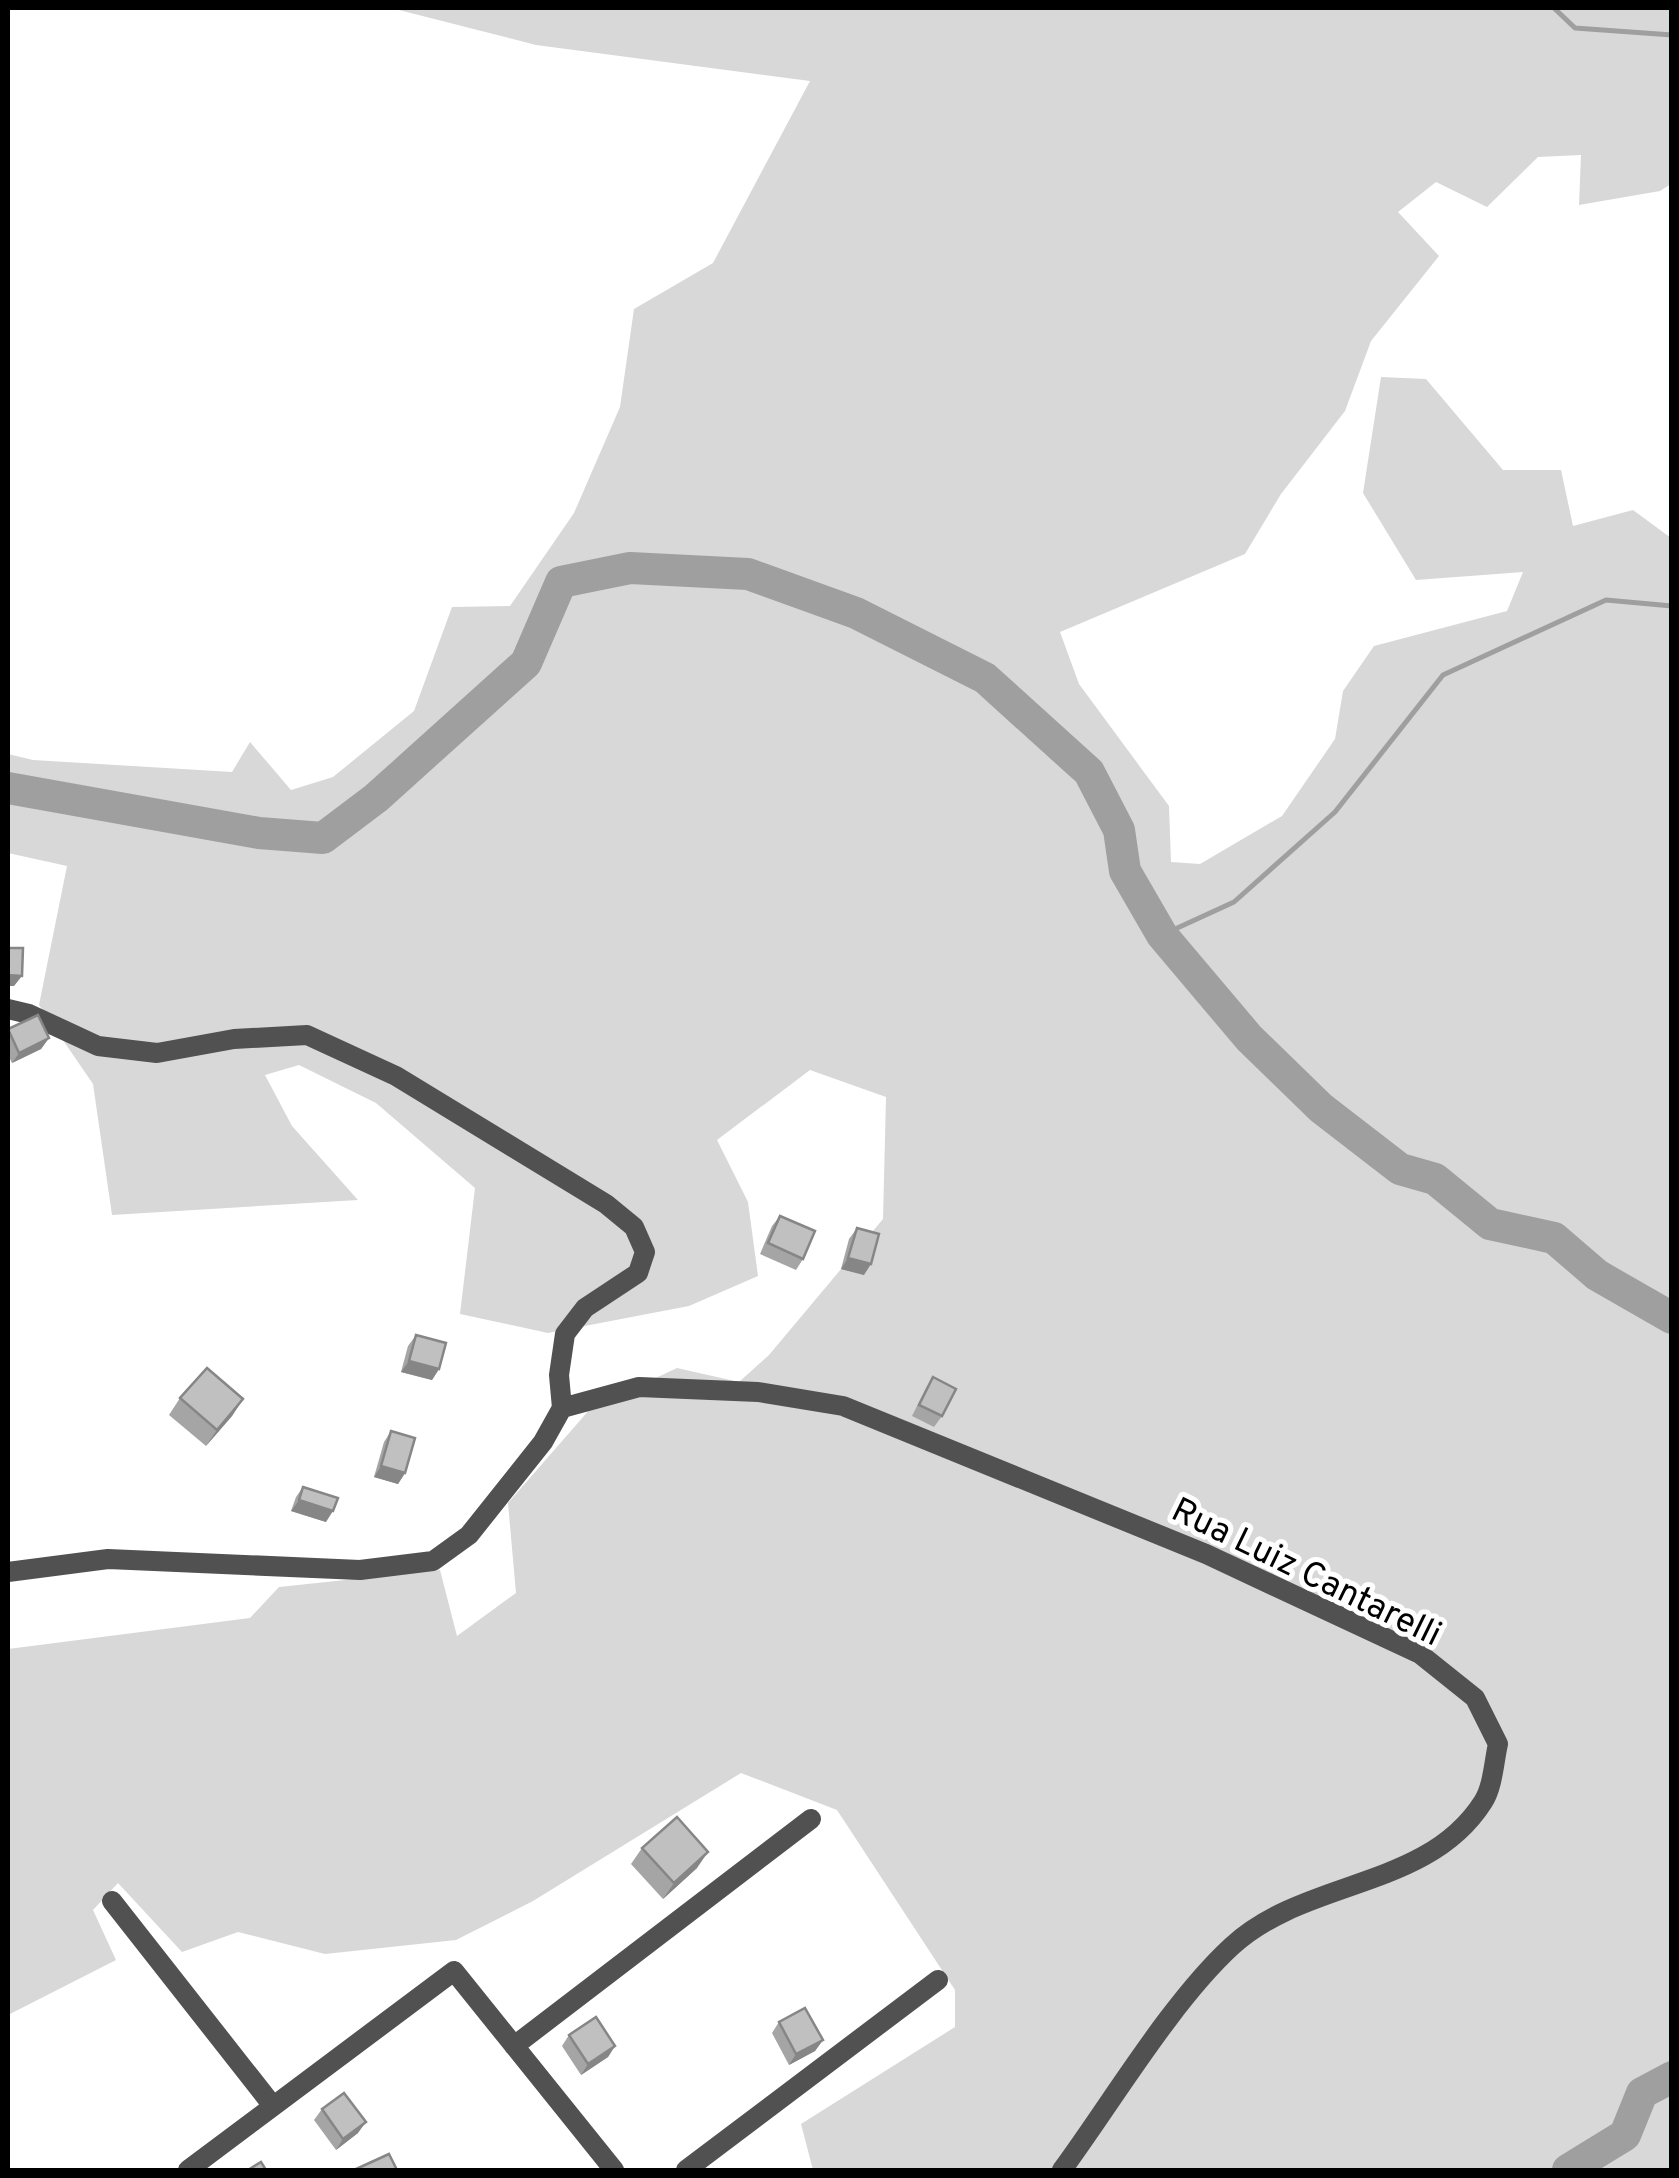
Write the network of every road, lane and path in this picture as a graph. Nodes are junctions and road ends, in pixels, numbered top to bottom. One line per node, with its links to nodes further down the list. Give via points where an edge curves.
1 (8, 1009): 2 (street, via 98,1046 158,1053 234,1039 307,1036 396,1076 606,1204 634,1226 645,1252 638,1272 585,1308 565,1334 558,1375)
2 (562, 1408): 3 (street, via 470,1535 433,1561 360,1570 108,1559); 12 (street, Rua Luiz Cantarelli, via 639,1387 758,1392 843,1406 1206,1554 1420,1654 1475,1698 1498,1744 1486,1799 1451,1842 1393,1871 1281,1909 1232,1946 1191,1990)
3 (8, 1572)
4 (811, 1818): 7 (street)
5 (112, 1901): 8 (street)
6 (938, 1980): 11 (street)
7 (514, 2046): 8 (street, via 454,1971); 10 (street)
8 (273, 2106): 9 (street)
9 (188, 2170)
10 (614, 2170)
11 (686, 2170)
12 (1062, 2170)

